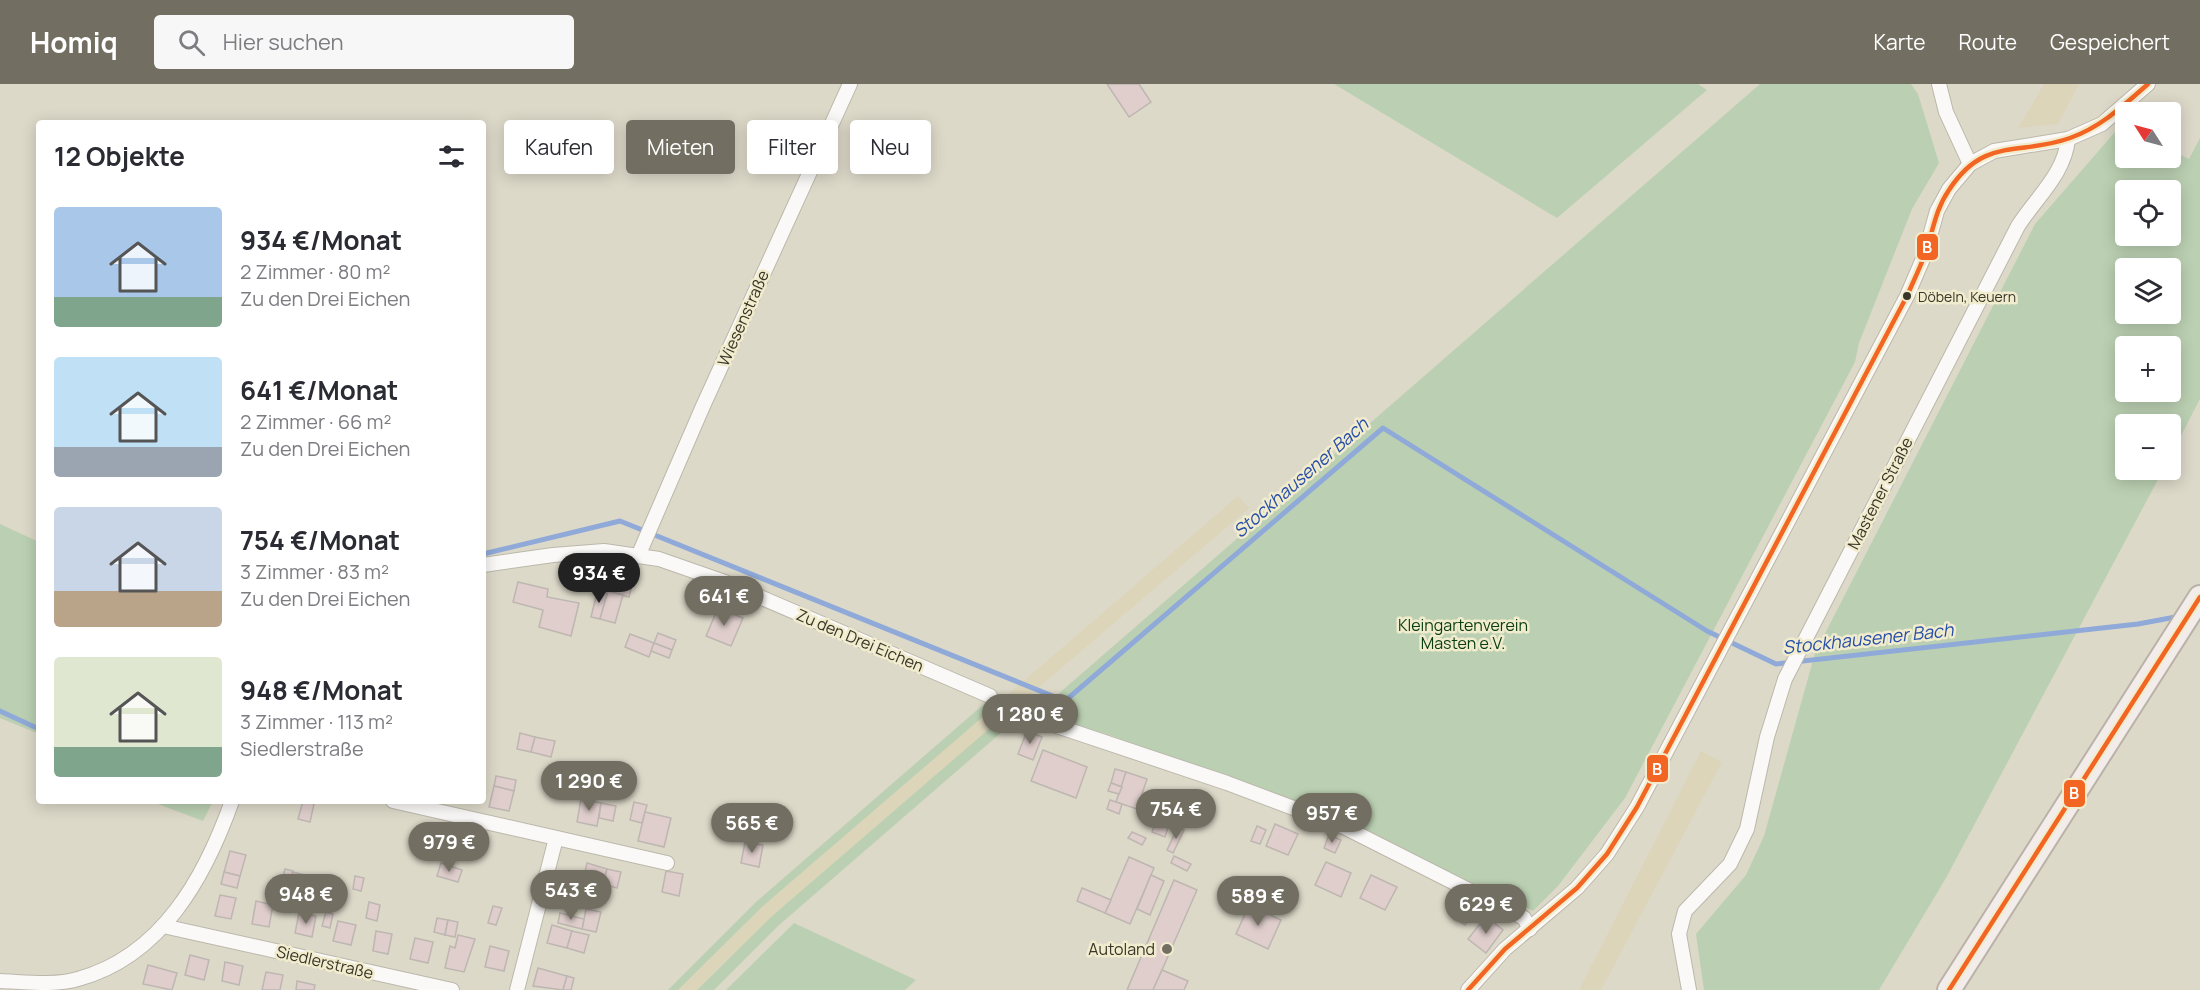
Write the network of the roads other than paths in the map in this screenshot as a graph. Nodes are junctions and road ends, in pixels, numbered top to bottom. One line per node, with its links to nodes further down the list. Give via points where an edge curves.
1 (850, 84): 6 (street, Wiesenstraße)
2 (1939, 84): 5 (street, via 1946,112)
3 (2148, 84): 4 (street, via 2102,124)
4 (2068, 139): 5 (street, via 1994,151); 21 (street, Mastener Straße, via 2067,154 2018,226 1785,679 1767,737 1747,829 1730,864 1685,911 1679,934)
5 (1970, 164): 16 (street, via 1937,211 1925,254 1906,296 1637,807 1608,854)
6 (639, 554): 7 (street, Zu den Drei Eichen, via 604,551); 9 (street, Zu den Drei Eichen, via 725,582)
7 (486, 565)
8 (2200, 597): 22 (main road)
9 (990, 696)
10 (1024, 715): 16 (street, via 1344,827 1524,918)
11 (231, 804): 15 (street, via 207,861)
12 (407, 804): 13 (street)
13 (556, 837): 14 (street); 19 (street)
14 (667, 863)
15 (164, 926): 17 (street, via 105,970 77,980); 18 (street, Siedlerstraße)
16 (1530, 929): 20 (street)
17 (0, 981)
18 (452, 990)
19 (517, 990)
20 (1468, 990)
21 (1689, 990)
22 (1949, 990)

